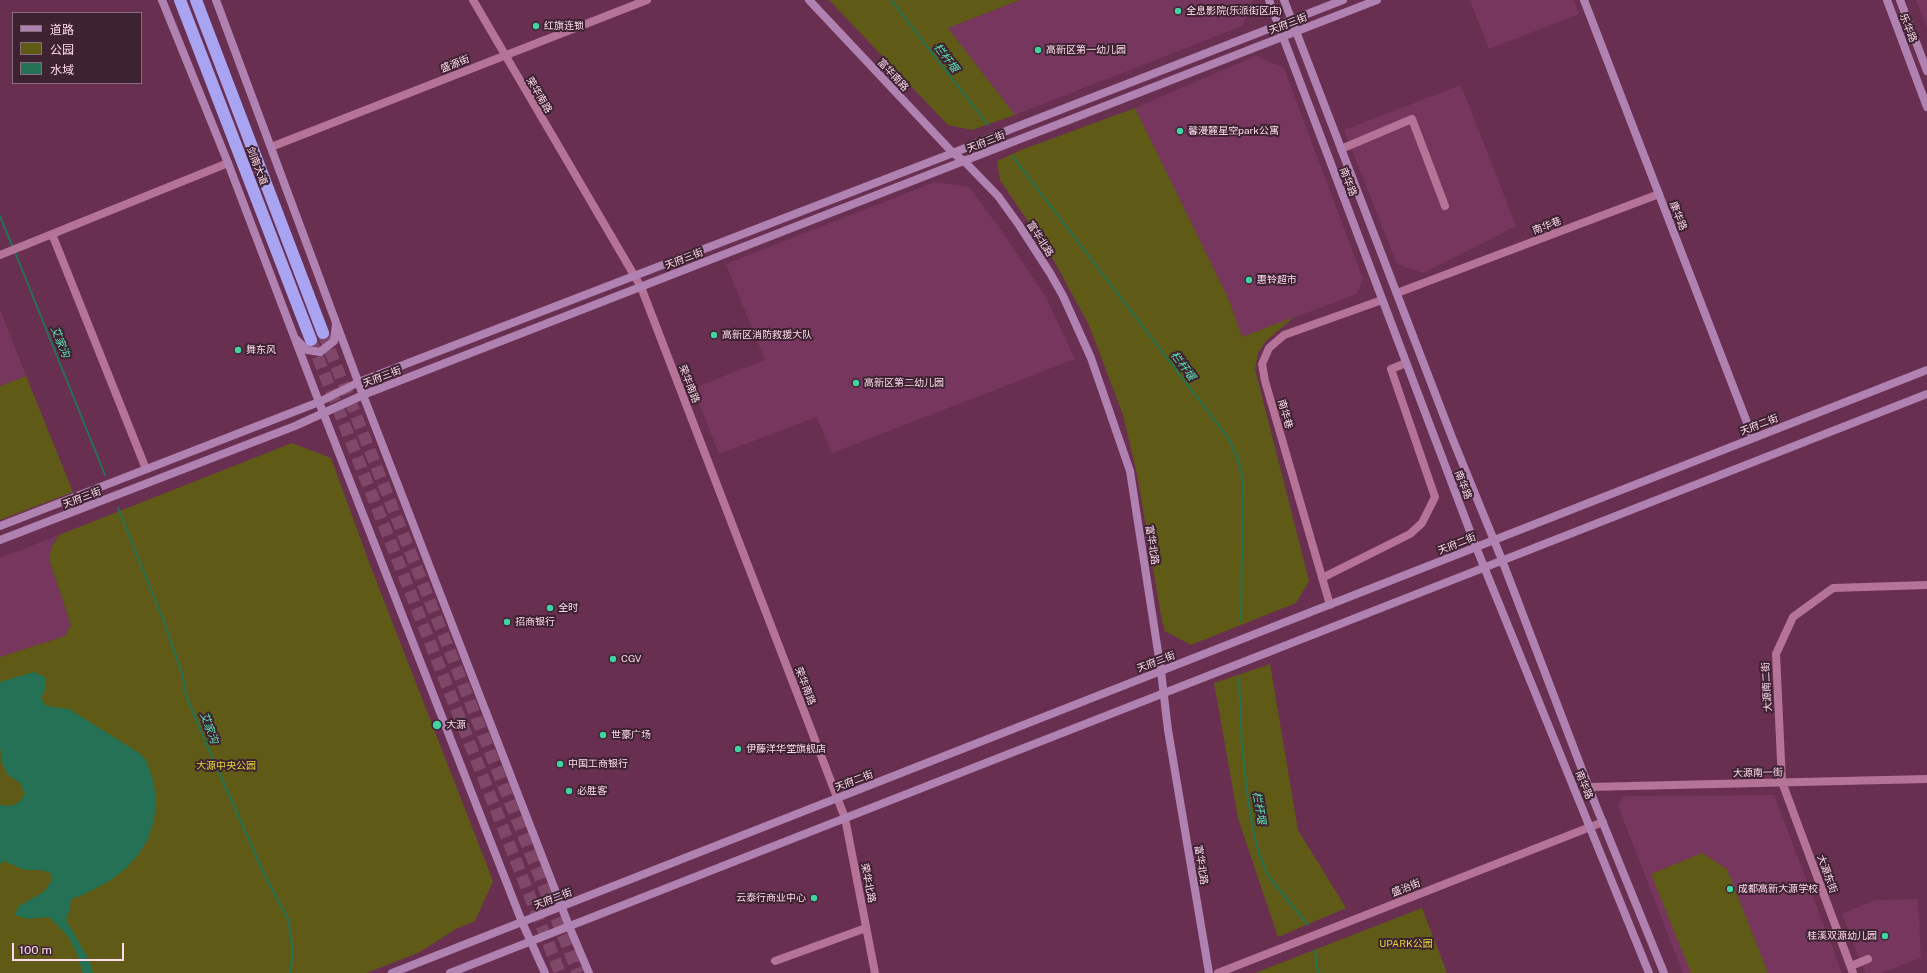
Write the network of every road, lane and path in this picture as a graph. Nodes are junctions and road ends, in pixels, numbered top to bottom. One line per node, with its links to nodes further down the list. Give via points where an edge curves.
1 (162, 0): 27 (main road)
2 (180, 0): 39 (highway, 剑南大道)
3 (196, 0): 37 (highway, 剑南大道)
4 (216, 0): 23 (main road)
5 (473, 0): 19 (street, 荣华南路)
6 (647, 0): 19 (street, 盛源街)
7 (809, 0): 25 (main road, 富华南路)
8 (1268, 0): 16 (main road, 南华路)
9 (1284, 0): 15 (main road, 南华路)
10 (1343, 0): 15 (main road, 天府三街)
11 (1377, 0): 17 (main road, 天府三街)
12 (1584, 0): 28 (main road, 康华路)
13 (1886, 0): 21 (main road, 乐华路)
14 (1900, 0): 20 (main road, 乐华路)
15 (1292, 20): 16 (main road, 天府三街); 17 (main road, 南华路)
16 (1278, 25): 18 (main road, 南华路); 25 (main road, 天府三街)
17 (1297, 31): 18 (main road, 天府三街); 24 (main road, 南华路)
18 (1282, 37): 26 (main road, 天府三街); 35 (main road, 南华路)
19 (504, 56): 23 (street, 盛源街); 32 (street, 荣华南路)
20 (1927, 71)
21 (1923, 87): 22 (main road, 乐华路)
22 (1927, 107)
23 (270, 147): 36 (main road)
24 (1342, 149): 29 (street, via 1412,119); 34 (main road, 南华路)
25 (953, 153): 26 (main road, 富华南路); 32 (main road, 天府三街)
26 (964, 161): 33 (main road, 天府三街); 58 (main road, 富华北路, via 998,196 1037,252 1063,296 1091,358 1130,471)
27 (228, 163): 30 (street); 38 (main road)
28 (1659, 194): 34 (street, 南华巷); 47 (main road, 康华路)
29 (1445, 206)
30 (52, 234): 31 (street); 48 (street)
31 (0, 255)
32 (635, 275): 33 (street, 荣华南路); 42 (main road, 天府三街)
33 (641, 287): 44 (main road, 天府三街); 63 (street, 荣华南路)
34 (1397, 294): 51 (main road, 南华路)
35 (1382, 300): 40 (main road, 南华路); 55 (street, 南华巷, via 1284,335 1269,348 1262,364)
36 (336, 323): 38 (main road, via 334,341 320,352 307,350); 42 (main road)
37 (323, 333)
38 (294, 337): 45 (main road)
39 (311, 340)
40 (1406, 363): 52 (main road, 南华路); 55 (street, via 1390,369 1435,497 1422,523 1410,534)
41 (1927, 370): 47 (main road, 天府二街)
42 (359, 382): 44 (main road); 45 (main road, 天府三街)
43 (1927, 394): 53 (main road)
44 (363, 395): 46 (main road, 天府三街); 67 (main road)
45 (319, 402): 46 (main road); 48 (main road, 天府三街)
46 (324, 413): 50 (main road, 天府三街); 68 (main road)
47 (1753, 438): 51 (main road, 天府二街)
48 (146, 469): 49 (main road, 天府三街)
49 (0, 526)
50 (0, 540)
51 (1494, 540): 52 (main road, 天府二街); 53 (main road, 南华路)
52 (1476, 547): 54 (main road, 南华路); 57 (main road, 天府二街)
53 (1502, 560): 54 (main road); 62 (main road, 南华路)
54 (1484, 567): 59 (main road); 66 (main road, 南华路)
55 (1322, 578): 57 (street, 南华巷)
56 (1927, 585): 61 (street, 大源南二街, via 1833,588 1793,617 1776,654)
57 (1330, 605): 58 (main road, 天府二街)
58 (1161, 671): 59 (main road, 富华北路); 63 (main road, 天府二街)
59 (1164, 693): 64 (main road); 80 (main road, 富华北路)
60 (1927, 779): 61 (street, 大源南一街)
61 (1782, 782): 62 (street, 大源南一街); 74 (street, 大源东街)
62 (1589, 787): 65 (main road, 南华路)
63 (838, 798): 64 (street, 荣华北路); 67 (main road, 天府二街)
64 (845, 818): 69 (main road); 70 (street, 荣华北路)
65 (1603, 822): 66 (street, 盛治街); 83 (main road, 南华路)
66 (1591, 827): 81 (street, 盛治街); 82 (main road, 南华路)
67 (562, 906): 68 (main road, 天府二街); 69 (main road)
68 (522, 922): 71 (main road); 75 (main road, 天府二街)
69 (569, 926): 71 (main road); 78 (main road)
70 (866, 928): 73 (street); 79 (street, 荣华北路)
71 (532, 941): 76 (main road); 77 (main road)
72 (1868, 959): 74 (street)
73 (775, 960)
74 (1852, 969)
75 (392, 973)
76 (450, 973)
77 (545, 973)
78 (589, 973)
79 (875, 973)
80 (1209, 973)
81 (1218, 973)
82 (1649, 973)
83 (1664, 973)

